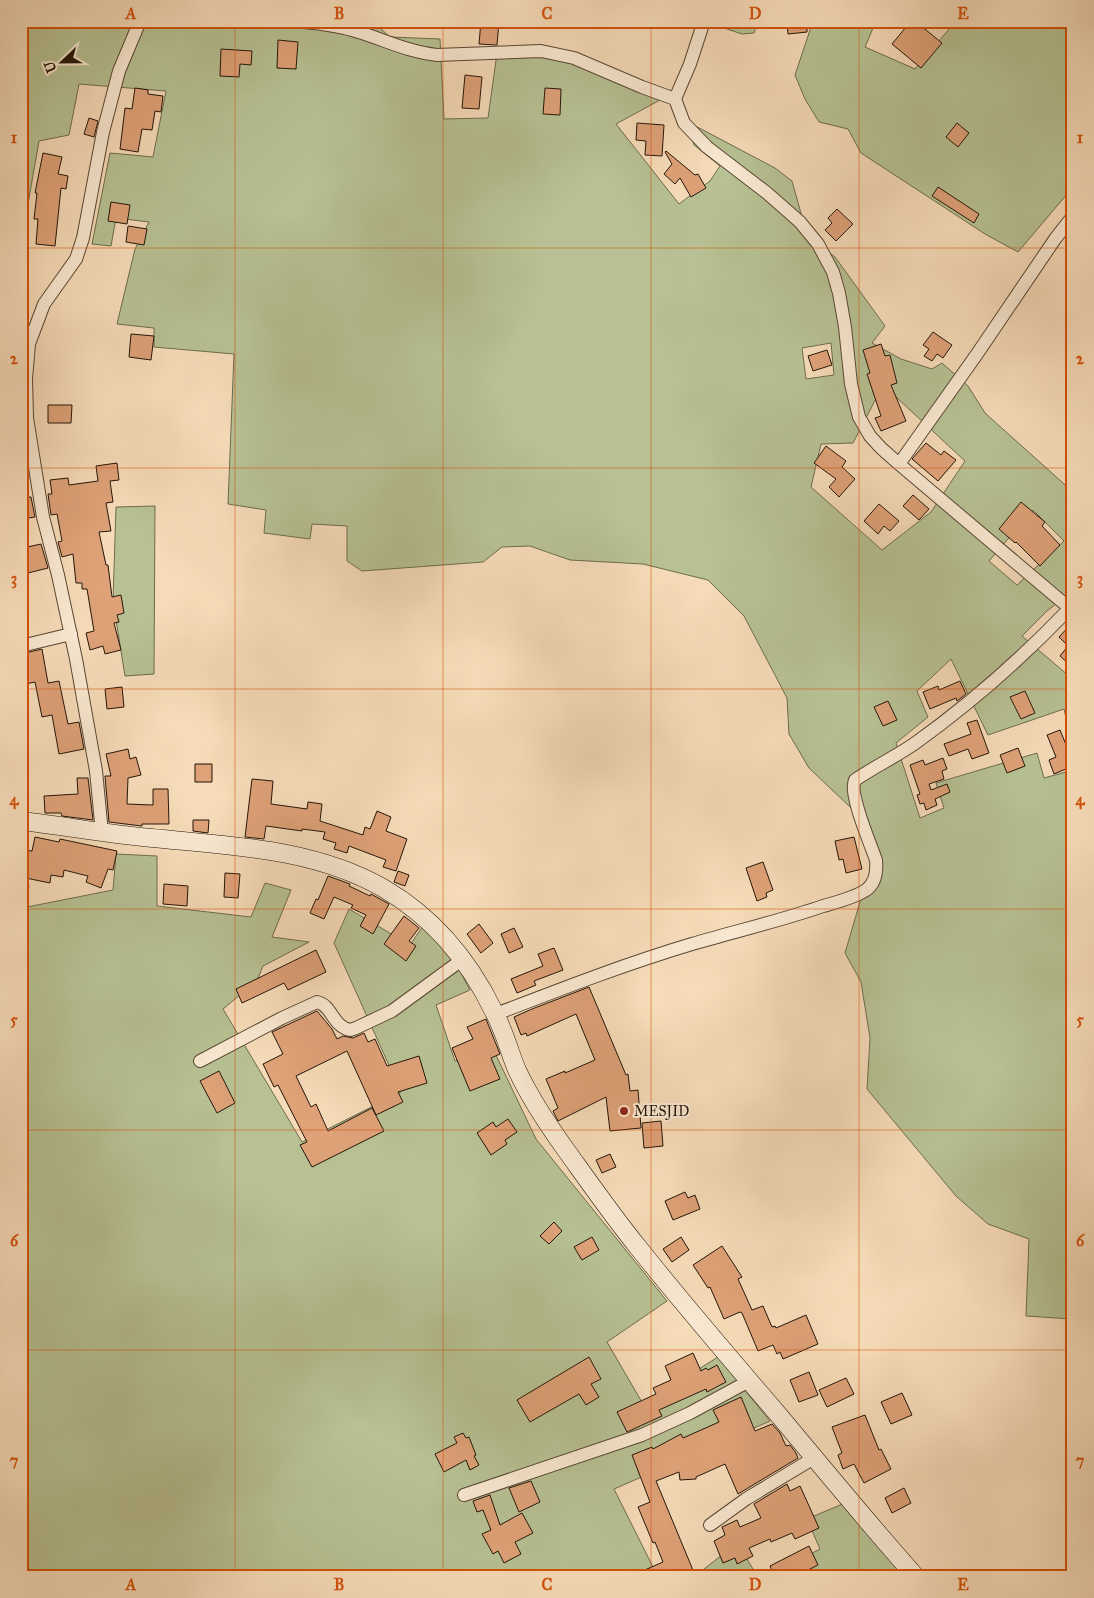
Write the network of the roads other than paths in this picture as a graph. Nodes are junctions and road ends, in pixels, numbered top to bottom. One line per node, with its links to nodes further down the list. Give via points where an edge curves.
1 (140, 21): 8 (street, via 119,71 103,132 83,238 76,258 44,304 29,344 27,418 43,517)
2 (294, 21): 4 (street, via 324,23 352,30 423,54 540,51 565,56)
3 (704, 21): 4 (street)
4 (675, 99): 6 (street, via 684,123 708,147 800,222 818,244 833,272 839,293 851,384 859,417 870,436)
5 (1073, 216): 6 (street)
6 (899, 464): 7 (street)
7 (1071, 610): 13 (street, via 978,695 914,744 855,780 853,786 858,807 877,868 867,890 800,914 595,976)
8 (71, 634): 9 (street); 11 (street, via 96,771)
9 (21, 646)
10 (21, 821): 11 (street)
11 (102, 833): 12 (street, via 271,851 307,858 353,873 404,901 447,939)
12 (464, 959): 13 (street); 14 (street, via 392,1011 356,1028 345,1029 324,1004 317,1002)
13 (496, 1014): 15 (street, via 518,1072 562,1146 636,1244)
14 (200, 1061)
15 (749, 1380): 16 (street); 17 (street, via 650,1432)
16 (814, 1458): 18 (street); 19 (street)
17 (464, 1495)
18 (710, 1525)
19 (916, 1577)

